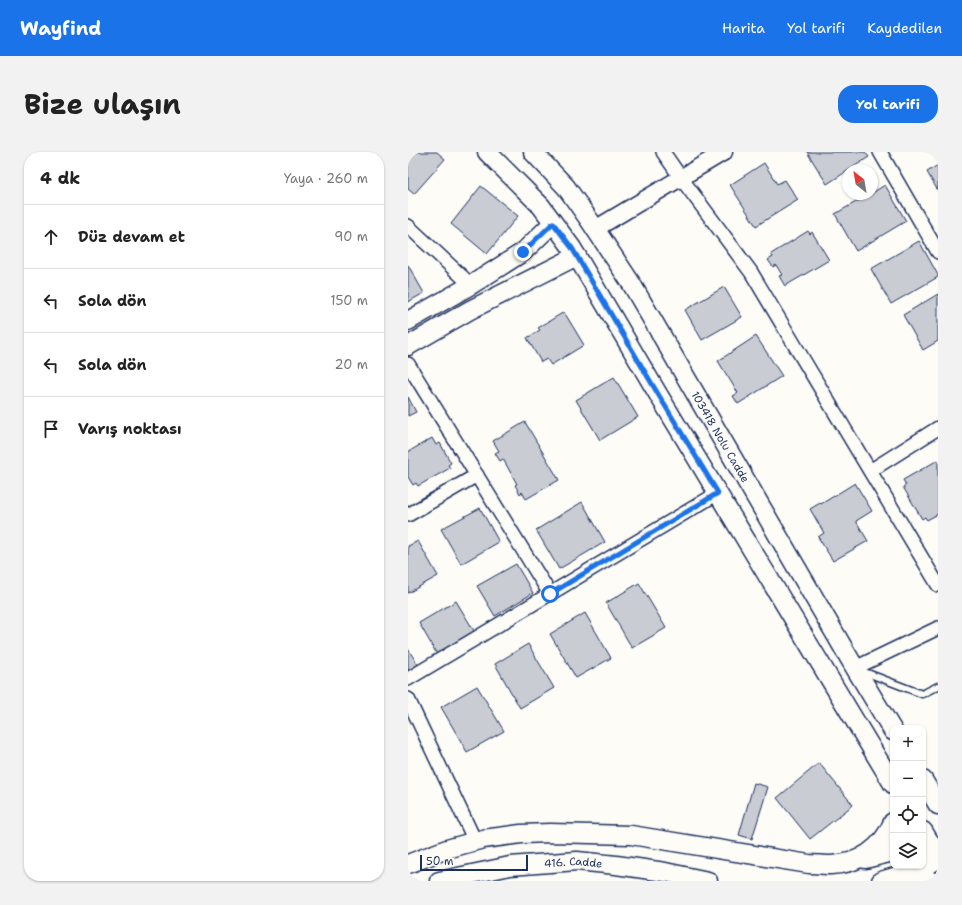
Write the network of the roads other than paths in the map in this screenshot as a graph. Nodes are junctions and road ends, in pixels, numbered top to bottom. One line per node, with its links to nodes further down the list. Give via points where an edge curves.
1 (486, 152): 7 (main road, via 541,206)
2 (533, 152): 9 (main road, 103418 Nolu Cadde, via 566,187)
3 (663, 152): 6 (street)
4 (724, 152): 6 (street)
5 (880, 152): 10 (street)
6 (681, 178): 9 (street); 18 (street, via 751,272)
7 (553, 223): 12 (main road); 13 (main road, via 523,252)
8 (408, 226): 13 (street)
9 (595, 229): 25 (main road, 103418 Nolu Cadde, via 631,283)
10 (933, 234): 11 (street)
11 (938, 252)
12 (577, 256): 15 (main road, via 470,310); 20 (main road)
13 (471, 285): 14 (main road)
14 (408, 322)
15 (408, 346)
16 (408, 364): 19 (street)
17 (938, 428): 18 (street)
18 (870, 471): 22 (street)
19 (477, 476): 21 (street); 23 (street)
20 (718, 493): 23 (street); 31 (main road)
21 (408, 515)
22 (938, 585)
23 (550, 594): 26 (street)
24 (938, 628): 25 (street)
25 (855, 668): 27 (lane, via 922,694); 29 (main road, 103418 Nolu Cadde)
26 (408, 680)
27 (938, 686)
28 (408, 699): 37 (street)
29 (890, 726)
30 (926, 773): 32 (main road)
31 (890, 779)
32 (938, 779)
33 (926, 785): 34 (main road)
34 (938, 805)
35 (890, 828): 41 (main road, via 871,852)
36 (928, 837): 39 (main road)
37 (475, 841): 41 (main road, via 521,834 631,835 809,864 831,865); 42 (main road)
38 (890, 853): 41 (main road)
39 (938, 856)
40 (938, 860): 43 (main road)
41 (852, 862)
42 (408, 864)
43 (905, 874): 46 (main road); 47 (main road)
44 (439, 881): 45 (main road, 416. Cadde, via 510,866 577,861 665,872)
45 (708, 881)
46 (881, 881)
47 (931, 881)

